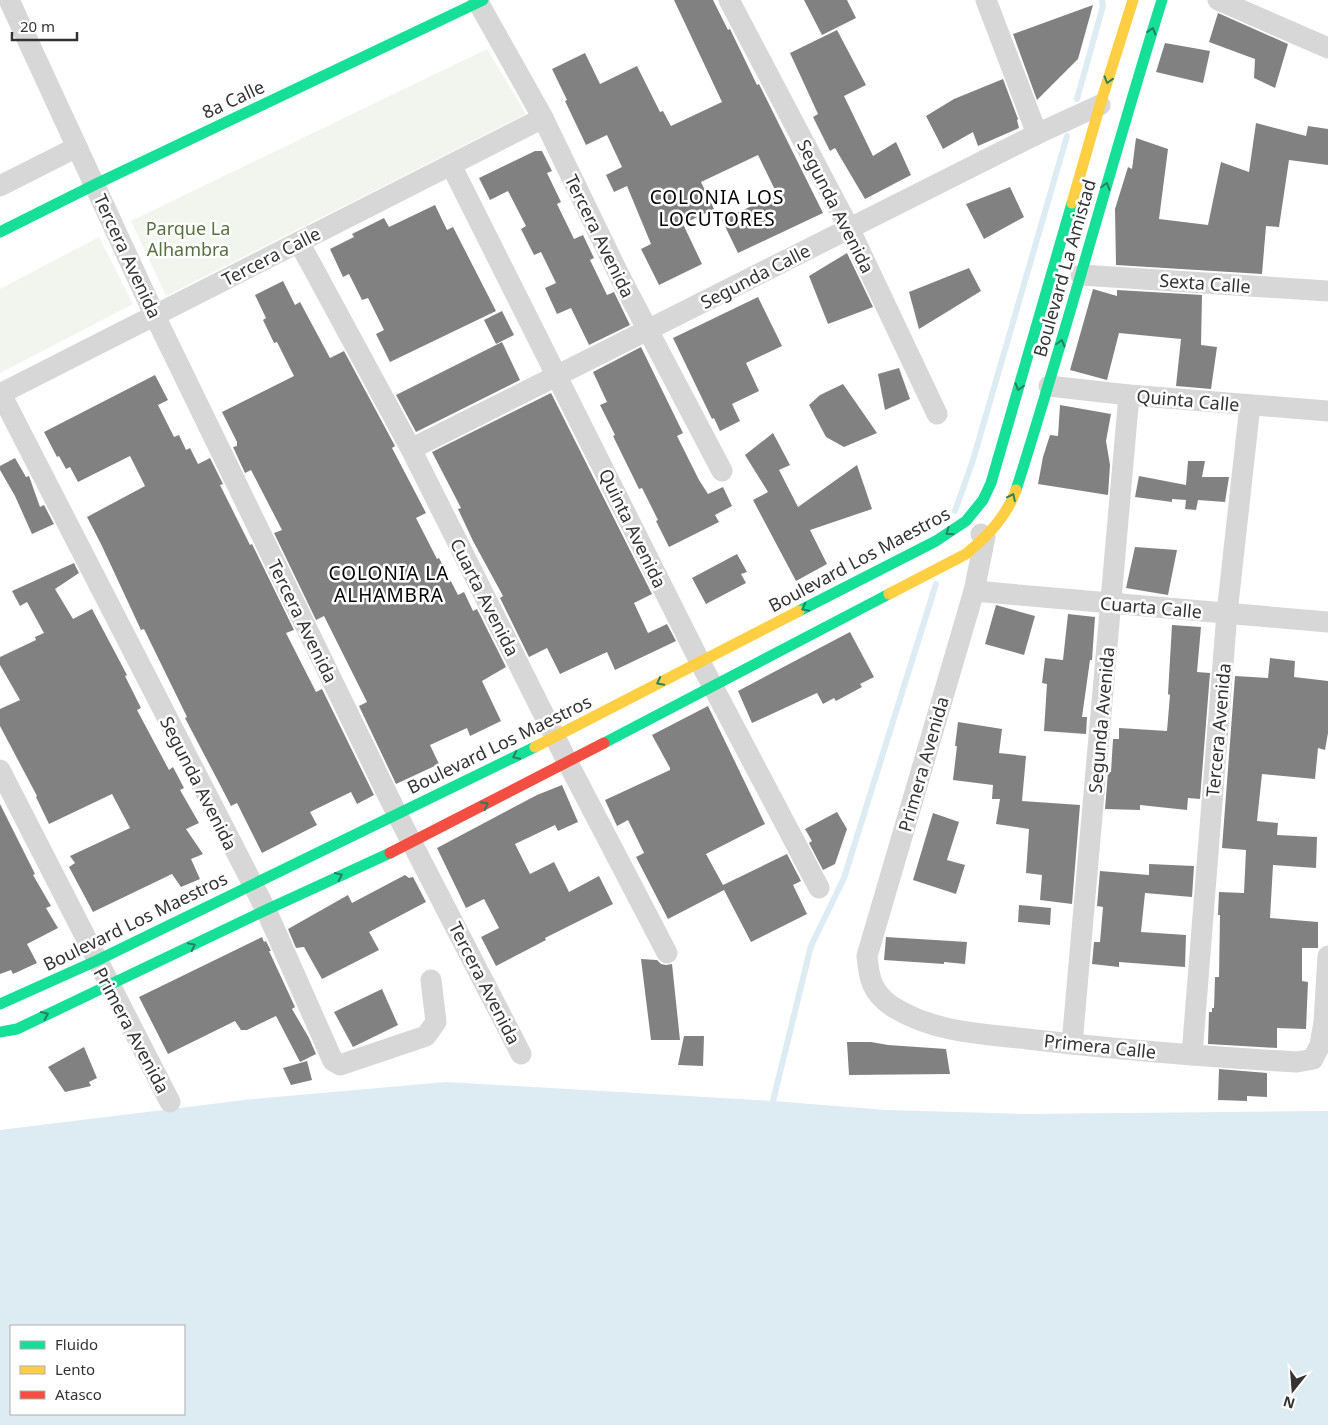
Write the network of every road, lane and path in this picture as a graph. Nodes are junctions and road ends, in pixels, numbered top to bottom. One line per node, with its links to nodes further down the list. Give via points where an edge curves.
1 (9, 0): 12 (street, Tercera Avenida)
2 (729, 0): 16 (street, Segunda Avenida)
3 (986, 0): 11 (street)
4 (1133, 0): 9 (street, Boulevard La Amistad, one-way to 9)
5 (1162, 0): 19 (street, Boulevard La Amistad, one-way to 5)
6 (1218, 0): 8 (street)
7 (480, 1): 10 (street, Tercera Avenida); 14 (street, 8a Calle)
8 (1328, 48)
9 (1100, 105): 11 (street, Segunda Calle); 32 (street, Boulevard La Amistad, one-way to 32)
10 (543, 118): 13 (street, Tercera Calle); 22 (street, Tercera Avenida)
11 (1038, 134): 16 (street, Segunda Calle)
12 (77, 147): 14 (street, Tercera Avenida); 15 (street)
13 (451, 165): 18 (street, Tercera Calle); 23 (street, Quinta Avenida)
14 (96, 184): 17 (street, 8a Calle); 21 (street, Tercera Avenida)
15 (0, 186)
16 (849, 228): 22 (street, Segunda Calle); 29 (street, Segunda Avenida)
17 (0, 232)
18 (299, 242): 21 (street, Tercera Calle); 30 (street, Cuarta Avenida)
19 (1081, 275): 20 (street, Sexta Calle); 24 (street, Boulevard La Amistad, one-way to 19)
20 (1328, 291)
21 (155, 316): 25 (street, Tercera Calle); 44 (street, Tercera Avenida)
22 (647, 330): 23 (street, Segunda Calle); 31 (street, Tercera Avenida)
23 (557, 375): 30 (street, Segunda Calle); 39 (street, Quinta Avenida)
24 (1049, 386): 26 (street, Quinta Calle); 34 (street, Boulevard La Amistad, one-way to 24, via 999,522 1014,495)
25 (0, 394): 46 (street, Segunda Avenida)
26 (1129, 395): 27 (street, Quinta Calle); 36 (street, Segunda Avenida)
27 (1250, 405): 28 (street, Quinta Calle); 37 (street, Tercera Avenida)
28 (1328, 411)
29 (937, 414)
30 (411, 449): 41 (street, Cuarta Avenida)
31 (722, 471)
32 (991, 483): 33 (street, Boulevard Los Maestros, via 983,500)
33 (966, 521): 34 (street); 39 (street, Boulevard Los Maestros, one-way to 39, via 936,541)
34 (985, 537): 35 (street, Primera Avenida); 40 (street, via 966,554)
35 (974, 591): 36 (street, Cuarta Calle); 55 (street, Primera Avenida, via 867,956 869,977 877,992)
36 (1111, 603): 37 (street, Cuarta Calle); 58 (street, Segunda Avenida)
37 (1227, 613): 38 (street, Cuarta Calle); 60 (street, Tercera Avenida)
38 (1328, 622)
39 (700, 662): 40 (street, Quinta Avenida); 41 (street, Boulevard Los Maestros, one-way to 41)
40 (712, 686): 42 (street); 47 (street, Quinta Avenida)
41 (555, 737): 42 (street, Cuarta Avenida); 44 (street, Boulevard Los Maestros, one-way to 44)
42 (568, 763): 45 (street, one-way to 42); 49 (street, Cuarta Avenida)
43 (0, 770): 51 (street, Primera Avenida)
44 (397, 814): 45 (street, Tercera Avenida); 46 (street, Boulevard Los Maestros)
45 (412, 843): 48 (street, one-way to 45); 59 (street, Tercera Avenida)
46 (251, 884): 48 (street, Segunda Avenida); 51 (street, Boulevard Los Maestros)
47 (819, 888)
48 (266, 910): 52 (street, Segunda Avenida, via 333,1061 340,1065 426,1036 436,1022); 53 (street, one-way to 48)
49 (667, 953)
50 (1328, 956): 56 (street)
51 (96, 961): 53 (street, Primera Avenida); 54 (street, Boulevard Los Maestros)
52 (431, 980)
53 (110, 985): 57 (street, one-way to 53, via 17,1029); 61 (street, Primera Avenida)
54 (0, 1004)
55 (892, 1006): 58 (street, Primera Calle, via 936,1026)
56 (1326, 1022): 60 (street, Primera Calle, via 1313,1059 1298,1062)
57 (0, 1032)
58 (1072, 1044): 60 (street, Primera Calle)
59 (521, 1054)
60 (1192, 1055)
61 (170, 1102)

